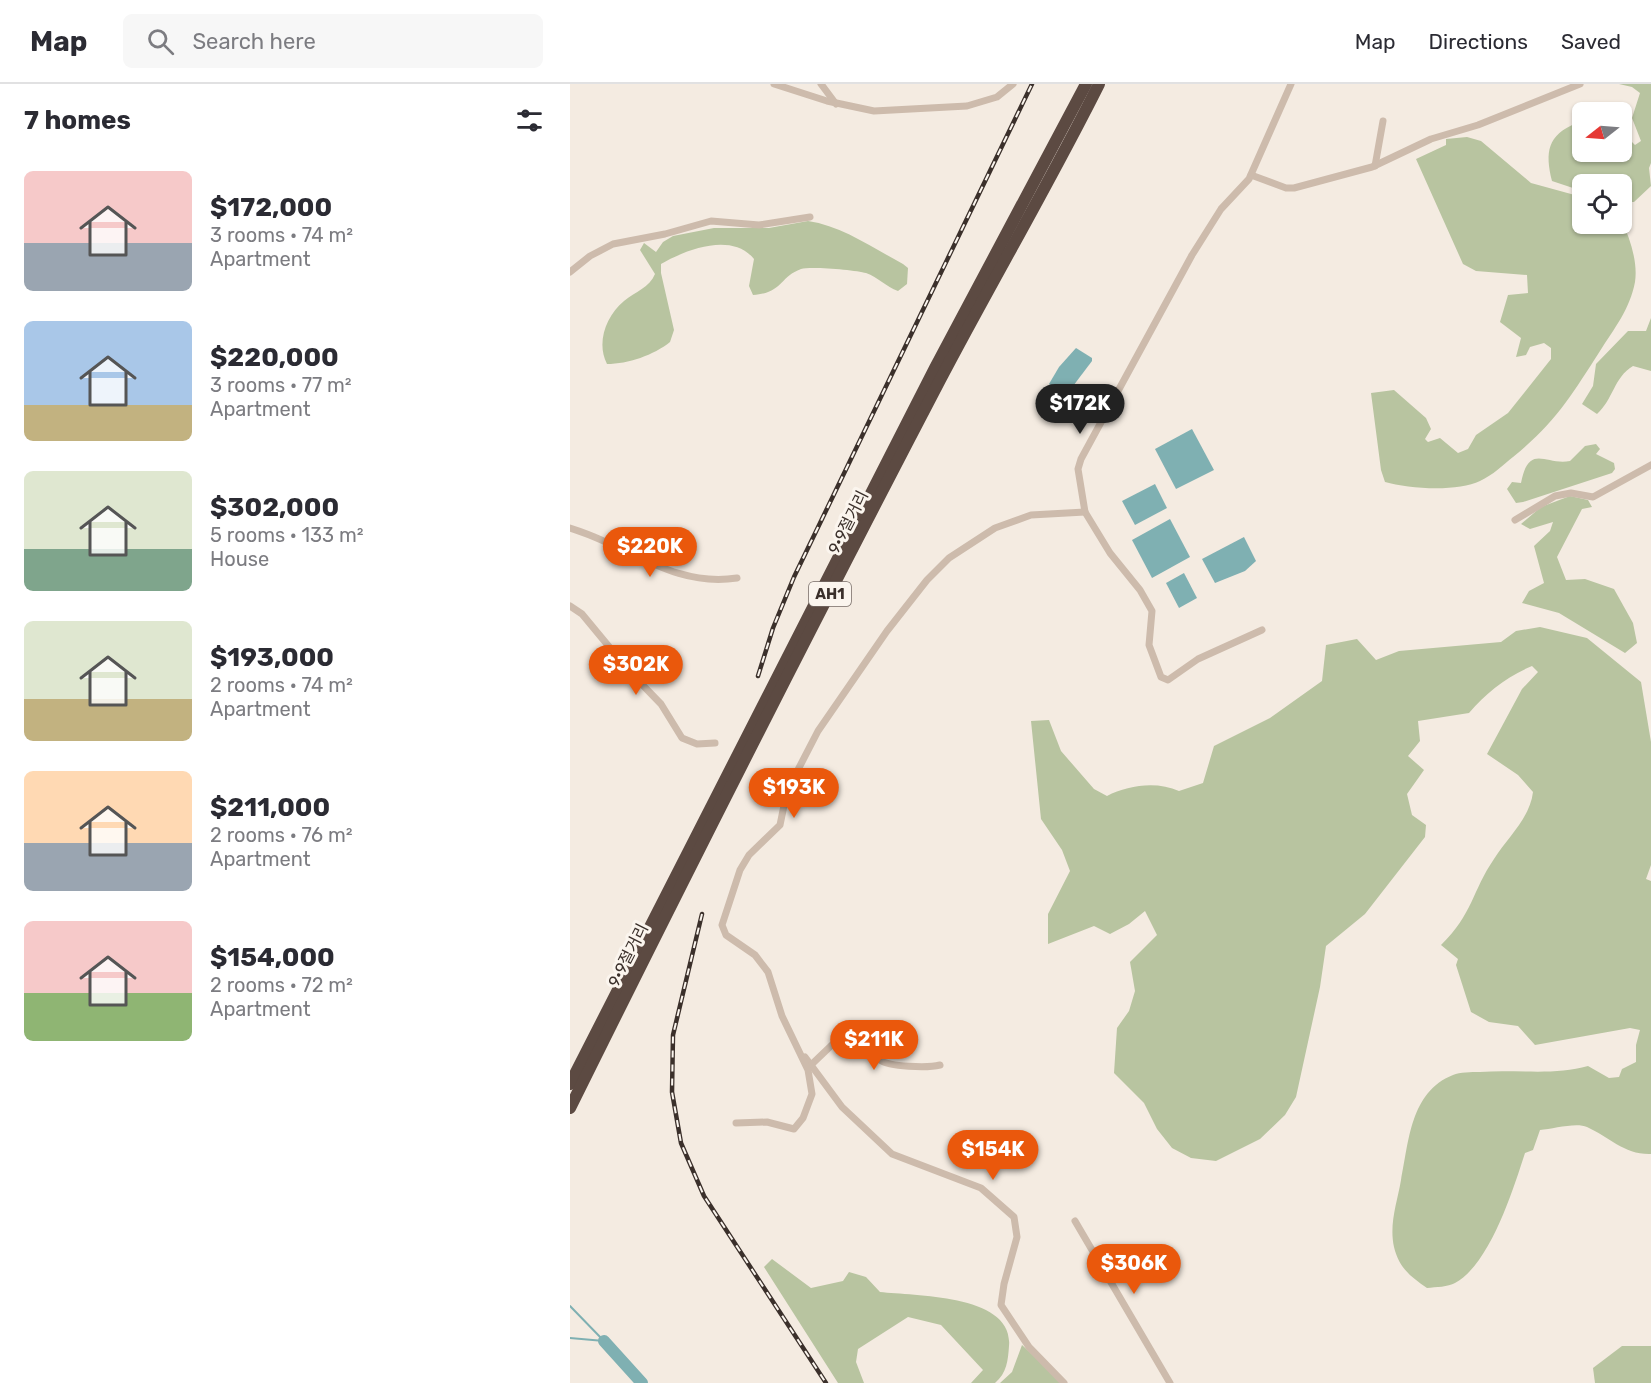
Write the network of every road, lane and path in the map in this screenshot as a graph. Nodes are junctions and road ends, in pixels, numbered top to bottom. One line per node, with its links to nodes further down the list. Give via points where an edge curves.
1 (774, 84): 8 (street)
2 (821, 84): 8 (street)
3 (1013, 84): 8 (street, via 997,98 967,106 874,111)
4 (1086, 84): 25 (highway, 9·9절거리 / AH1, via 914,408)
5 (1099, 84): 26 (highway, 9·9절거리 / AH1, via 886,484)
6 (1291, 84): 11 (street)
7 (1580, 84): 10 (street, via 1478,125 1431,139)
8 (836, 104)
9 (1383, 121): 10 (street)
10 (1375, 166): 11 (street, via 1294,188)
11 (1251, 175): 15 (street, via 1221,209 1192,255 1081,459 1078,469)
12 (810, 216): 13 (street, via 759,225 711,221 613,244)
13 (570, 272)
14 (1651, 465): 16 (street, via 1593,497 1571,493 1555,496)
15 (1085, 512): 20 (street, via 1110,553 1149,603 1149,645 1155,667 1164,680 1173,678 1198,659); 22 (street, via 1031,515 995,528 949,558 927,580 818,731 787,791 780,825 749,855 740,870 723,931 755,955 768,972 782,1016)
16 (1515, 520)
17 (570, 528): 18 (street, via 675,575 712,580)
18 (737, 578)
19 (570, 606): 21 (street, via 661,704 682,738 697,744)
20 (1262, 630)
21 (715, 742)
22 (801, 1054): 23 (street); 27 (street, via 813,1088 799,1125 790,1130 767,1122)
23 (812, 1064): 24 (street, via 845,1037 891,1066); 29 (street, via 842,1107 892,1154 981,1188 1014,1217 1017,1237 1004,1284 1003,1311 1029,1347)
24 (940, 1065)
25 (570, 1084)
26 (570, 1108)
27 (736, 1123)
28 (1076, 1221): 30 (street)
29 (1064, 1383)
30 (1170, 1383)

